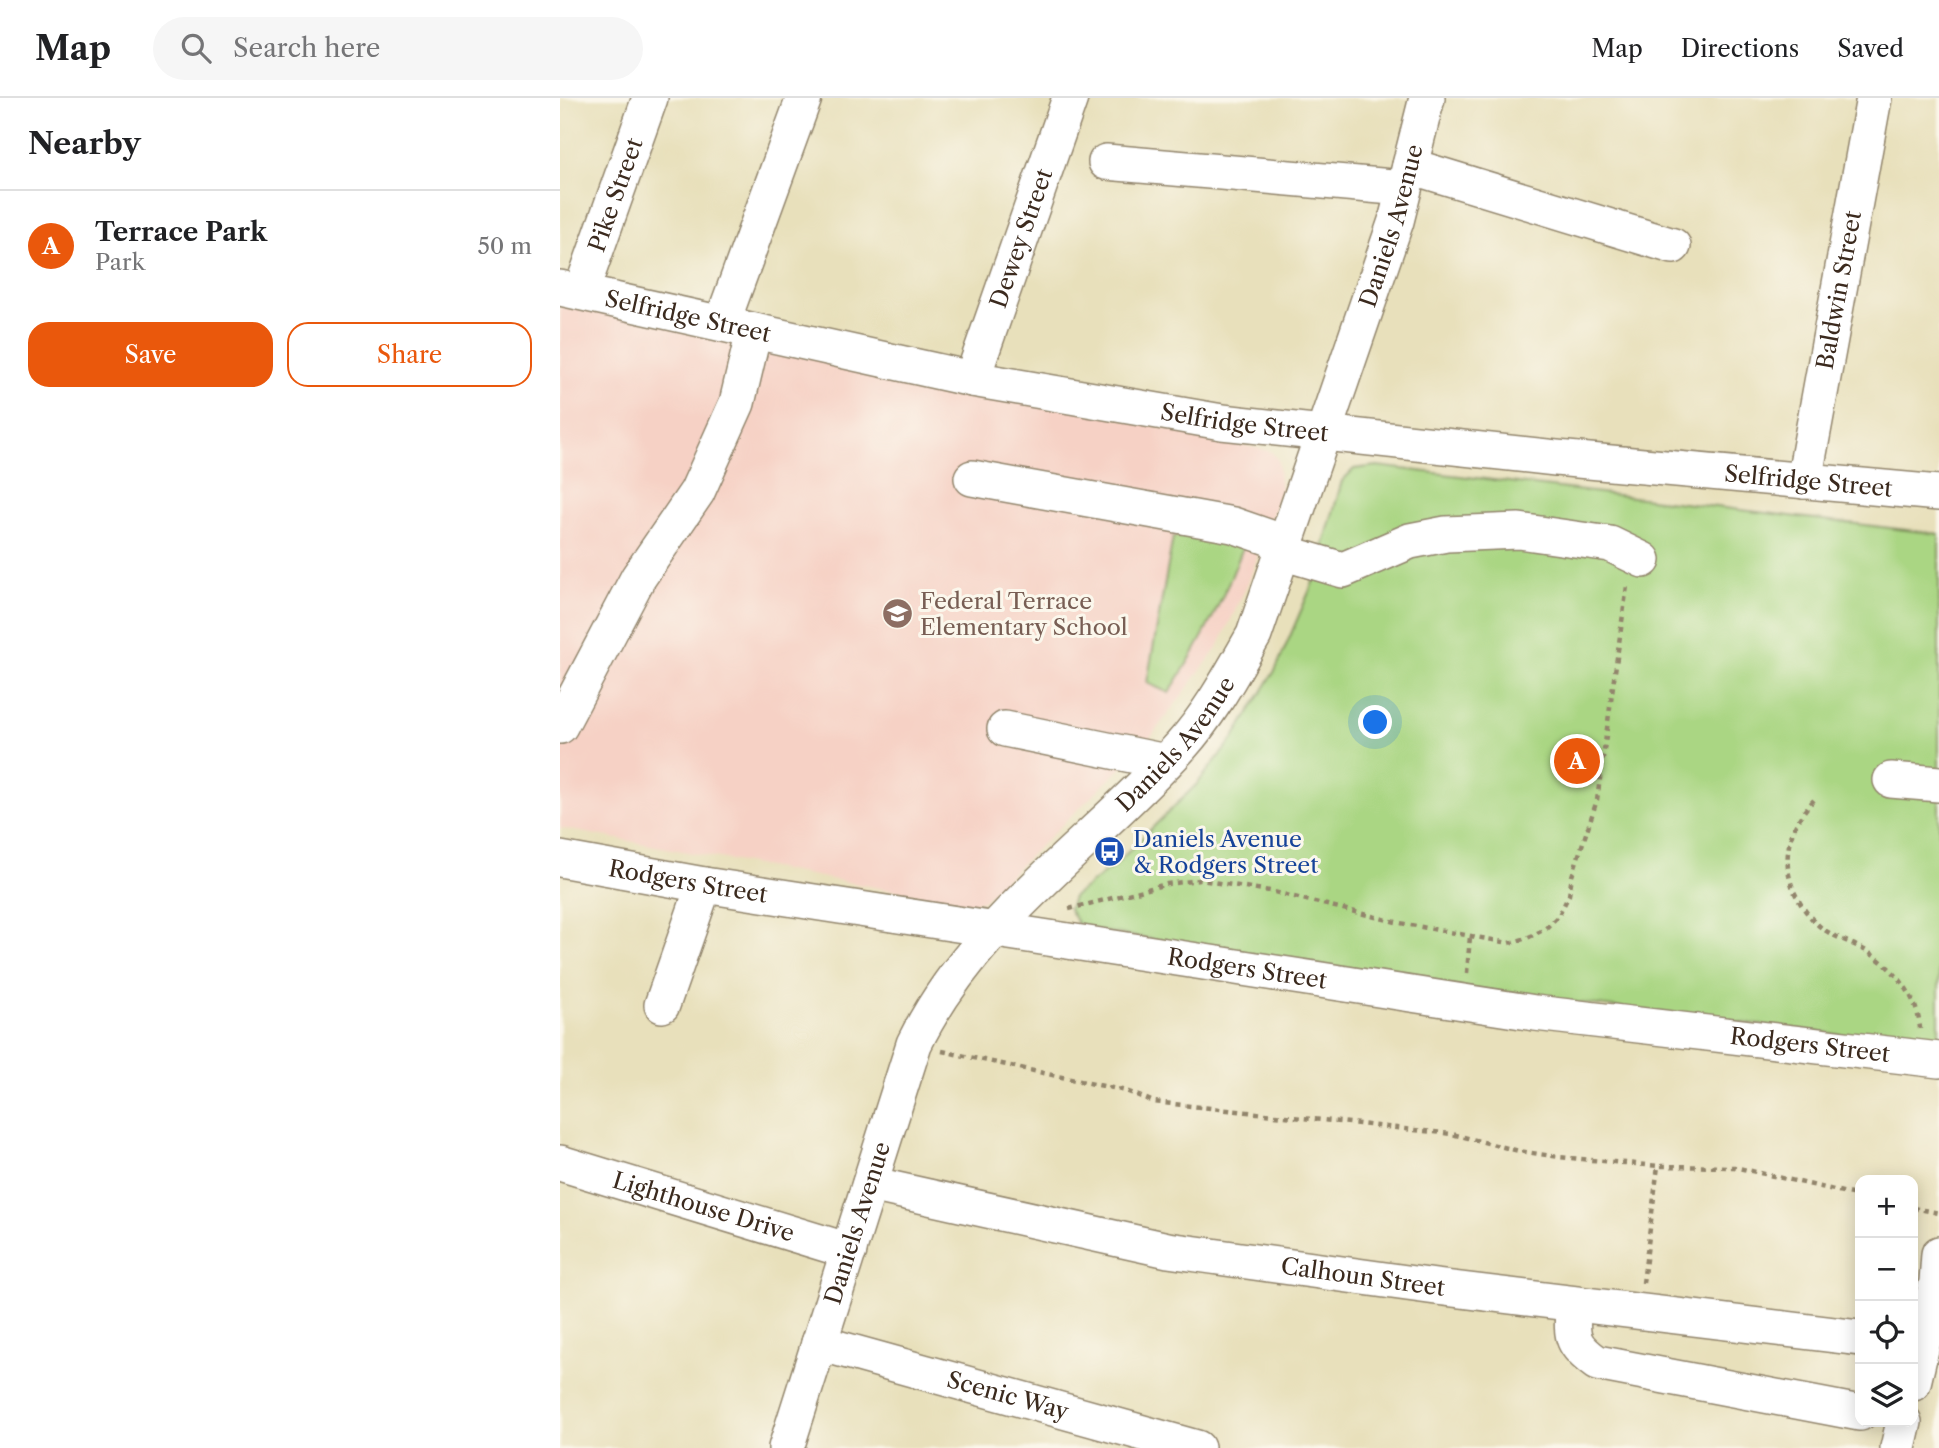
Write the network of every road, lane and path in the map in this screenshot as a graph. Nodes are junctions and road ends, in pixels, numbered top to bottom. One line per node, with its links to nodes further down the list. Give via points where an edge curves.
1 (650, 98): 9 (street, Pike Street)
2 (804, 98): 10 (street)
3 (1070, 98): 11 (street, Dewey Street)
4 (1427, 98): 7 (street, Daniels Avenue)
5 (1874, 98): 14 (street, Baldwin Street)
6 (1106, 162): 7 (street)
7 (1407, 177): 8 (street); 12 (street, Daniels Avenue)
8 (1673, 246)
9 (571, 290): 10 (street, Selfridge Street)
10 (738, 327): 11 (street, Selfridge Street); 18 (street, via 737,403 697,492 638,578)
11 (972, 379): 12 (street, Selfridge Street, via 1222,422)
12 (1323, 432): 14 (street, Selfridge Street); 16 (street, Daniels Avenue)
13 (972, 478): 16 (street, via 1233,525)
14 (1804, 481): 15 (street, Selfridge Street)
15 (1939, 493)
16 (1286, 548): 17 (street, via 1343,570 1410,541 1446,534 1519,531 1610,544); 20 (street, Daniels Avenue, via 1254,635 1219,696)
17 (1637, 557): 28 (path, via 1597,800 1569,895 1559,915 1527,939 1509,943)
18 (560, 726)
19 (1005, 729): 20 (street)
20 (1166, 762): 27 (street, Daniels Avenue)
21 (1891, 780): 22 (street)
22 (1939, 784)
23 (1814, 800): 32 (path, via 1790,836 1786,860 1790,885 1817,923 1870,953 1901,979 1919,1013)
24 (560, 859): 25 (street, Rodgers Street)
25 (704, 886): 27 (street, Rodgers Street); 30 (street)
26 (1069, 909): 28 (path, via 1200,880)
27 (995, 928): 31 (street, Daniels Avenue, via 946,986); 32 (street, Rodgers Street, via 1535,1013)
28 (1470, 936): 29 (path)
29 (1467, 969)
30 (662, 1005)
31 (914, 1044): 34 (path, via 1126,1091 1154,1102 1452,1133 1519,1151); 35 (street, Daniels Avenue)
32 (1931, 1059)
33 (560, 1163): 39 (street, Lighthouse Drive)
34 (1658, 1166): 36 (path, via 1734,1167); 42 (path)
35 (870, 1184): 39 (street, Daniels Avenue); 41 (street, Calhoun Street, via 1168,1250)
36 (1855, 1195)
37 (1918, 1209): 38 (path)
38 (1939, 1213)
39 (849, 1251): 44 (street, Daniels Avenue)
40 (1939, 1254): 45 (street)
41 (1573, 1304): 42 (street, Calhoun Street); 47 (street, via 1572,1336 1578,1349 1597,1363)
42 (1640, 1312): 43 (street, Calhoun Street)
43 (1855, 1337)
44 (819, 1343): 49 (street, Scenic Way); 50 (street, Daniels Avenue)
45 (1924, 1350): 46 (street)
46 (1918, 1368)
47 (1855, 1411)
48 (1903, 1427): 52 (street)
49 (1105, 1437): 51 (street, Scenic Way)
50 (786, 1448)
51 (1197, 1448)
52 (1898, 1448)

